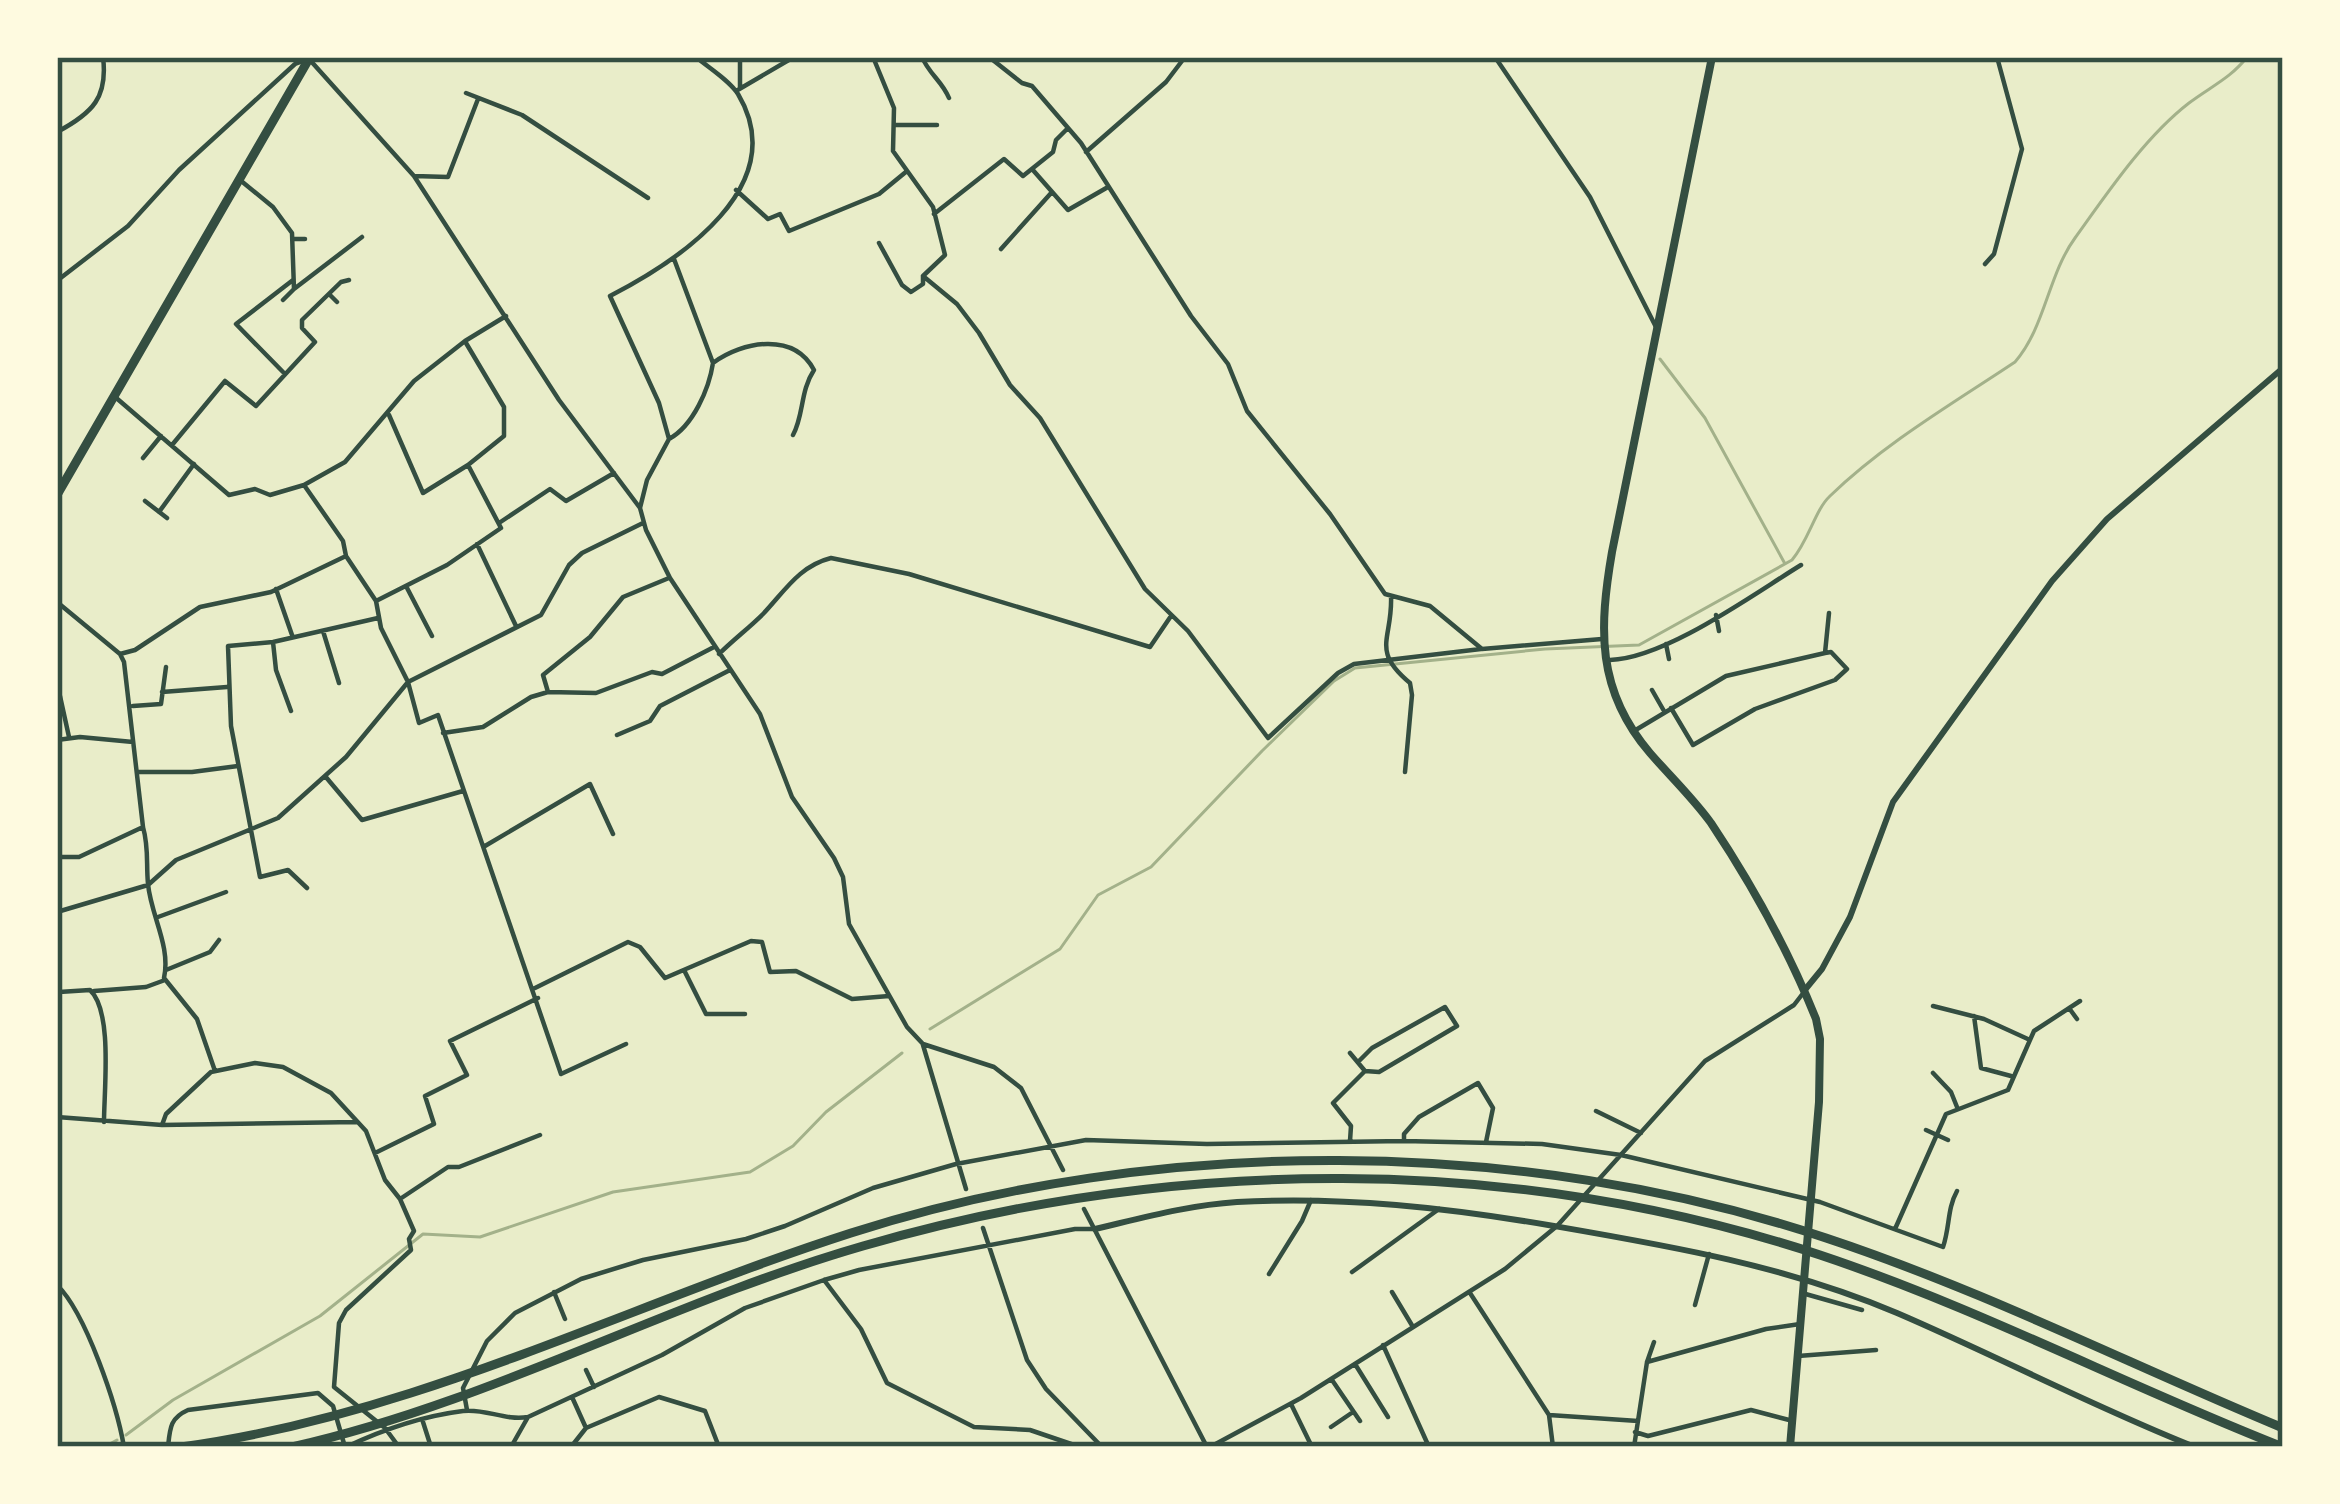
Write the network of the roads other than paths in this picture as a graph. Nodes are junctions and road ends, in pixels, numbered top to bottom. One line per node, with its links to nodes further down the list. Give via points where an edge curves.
1 (104, 57): 20 (street, via 106,85 92,107)
2 (697, 57): 13 (street)
3 (740, 57): 13 (street)
4 (794, 57): 13 (street)
5 (873, 57): 17 (street)
6 (922, 57): 15 (street)
7 (989, 57): 19 (street, via 1032,86)
8 (1184, 57): 21 (street)
9 (1496, 57): 48 (street, via 1590,197)
10 (1712, 57): 48 (main road)
11 (1997, 57): 39 (street, via 2022,149 1994,254)
12 (309, 58): 24 (street); 25 (highway); 41 (street)
13 (738, 89): 27 (street, via 752,151)
14 (466, 93): 16 (street)
15 (949, 98)
16 (478, 99): 24 (street, via 448,177); 29 (street, via 522,115)
17 (893, 125): 18 (street); 23 (street, via 893,151)
18 (937, 125)
19 (1068, 128): 21 (street); 22 (street)
20 (57, 132)
21 (1086, 152): 26 (street)
22 (1032, 169): 28 (street); 30 (street, via 1023,176 1004,159)
23 (907, 171): 27 (street, via 879,194 789,232 780,214 768,219); 30 (street)
24 (414, 176): 47 (street)
25 (240, 180): 32 (street, via 285,220); 55 (highway)
26 (1108, 187): 28 (street, via 1068,210); 80 (street, via 1228,364 1247,411)
27 (736, 190): 37 (street, via 705,236)
28 (1052, 192): 35 (street)
29 (648, 198)
30 (934, 214): 40 (street, via 945,255)
31 (362, 237): 36 (street)
32 (293, 238): 33 (street); 43 (street)
33 (305, 239)
34 (879, 243): 40 (street, via 911,292)
35 (1001, 249)
36 (342, 254): 38 (street); 43 (street)
37 (674, 259): 52 (street); 59 (street, via 610,296)
38 (348, 262)
39 (1984, 264)
40 (922, 276): 86 (street, via 979,333 1145,590)
41 (58, 280)
42 (349, 280): 44 (street)
43 (294, 285): 45 (street); 54 (street, via 236,324)
44 (329, 294): 46 (street); 50 (street, via 302,320)
45 (283, 300)
46 (338, 302)
47 (506, 316): 49 (street); 64 (street)
48 (1657, 329): 99 (main road, via 1602,609)
49 (465, 341): 56 (street, via 414,381); 63 (street, via 504,407 504,436)
50 (314, 343): 51 (street); 54 (street)
51 (322, 350)
52 (713, 363): 58 (street, via 763,341 804,355 814,370); 59 (street, via 695,411)
53 (2283, 368): 147 (street, via 2107,519 2052,581 1893,802 1850,917)
54 (284, 374): 60 (street, via 256,406 225,381)
55 (114, 396): 57 (street); 66 (highway)
56 (388, 414): 63 (street, via 423,493); 65 (street, via 345,462)
57 (161, 436): 60 (street); 61 (street)
58 (793, 436)
59 (669, 439): 68 (street)
60 (172, 446): 62 (street)
61 (143, 458)
62 (194, 464): 65 (street, via 229,495); 69 (street)
63 (468, 465): 71 (street)
64 (614, 473): 68 (street); 71 (street, via 566,501 550,489)
65 (304, 485): 74 (street)
66 (57, 495)
67 (145, 501): 69 (street)
68 (640, 508): 72 (street)
69 (158, 512): 70 (street)
70 (167, 518)
71 (499, 523): 73 (street)
72 (643, 523): 76 (street); 90 (street, via 582,553 541,615)
73 (477, 544): 77 (street); 90 (street)
74 (346, 556): 79 (street); 81 (street)
75 (1802, 565): 78 (street)
76 (670, 578): 97 (street); 112 (street, via 612,607 543,675)
77 (406, 586): 81 (street); 93 (street)
78 (1764, 588): 83 (street); 85 (street)
79 (277, 590): 94 (street); 100 (street, via 200,607)
80 (1390, 596): 98 (street, via 1430,606); 104 (street)
81 (376, 601): 87 (street)
82 (57, 602): 100 (street)
83 (1767, 602)
84 (1829, 613): 89 (street)
85 (1716, 615): 92 (street); 96 (street)
86 (1171, 616): 102 (street, via 1150,647 831,558 788,583); 104 (street, via 1268,738 1338,673)
87 (378, 618): 91 (street); 107 (street)
88 (1816, 621): 89 (street)
89 (1827, 623): 101 (street)
90 (516, 626): 107 (street)
91 (323, 631): 94 (street); 108 (street)
92 (1719, 631)
93 (432, 636)
94 (293, 638): 95 (street)
95 (273, 642): 109 (street, via 228,646); 116 (street)
96 (1666, 644): 99 (street, via 1634,659); 103 (street)
97 (714, 647): 102 (street); 112 (street, via 604,692)
98 (1482, 649): 99 (street); 104 (street)
99 (1604, 650): 117 (main road)
100 (119, 653): 114 (street)
101 (1826, 653): 115 (street, via 1726,676); 123 (street, via 1847,669 1835,680 1755,710)
102 (718, 654): 106 (street)
103 (1669, 658)
104 (1388, 660): 127 (street, via 1411,683)
105 (166, 667): 111 (street)
106 (730, 670): 119 (street); 148 (street, via 760,714 805,820 834,858 849,924)
107 (408, 682): 118 (street, via 419,722 438,716); 128 (street)
108 (339, 683)
109 (227, 687): 111 (street); 125 (street)
110 (1652, 690): 115 (street)
111 (162, 692): 114 (street, via 161,704)
112 (548, 692): 118 (street, via 483,727)
113 (60, 696): 120 (street)
114 (130, 706): 122 (street)
115 (1668, 710): 117 (street); 123 (street)
116 (291, 711)
117 (1634, 731): 147 (main road, via 1708,819)
118 (443, 733): 129 (street)
119 (617, 735)
120 (69, 737): 121 (street); 122 (street)
121 (57, 740)
122 (134, 742): 126 (street)
123 (1693, 745): 124 (street)
124 (1682, 752)
125 (238, 766): 126 (street); 131 (street)
126 (138, 772): 130 (street)
127 (1405, 772)
128 (326, 776): 129 (street, via 362,820); 131 (street, via 278,818)
129 (463, 791): 133 (street)
130 (143, 827): 134 (street, via 80,857); 135 (street)
131 (248, 830): 135 (street, via 176,860); 136 (street, via 260,877 288,869)
132 (614, 834): 133 (street, via 590,784)
133 (485, 846): 145 (street)
134 (60, 857)
135 (148, 885): 138 (street); 139 (street)
136 (307, 888)
137 (226, 892): 139 (street)
138 (57, 912)
139 (156, 918): 141 (street)
140 (219, 940): 141 (street)
141 (166, 970): 143 (street)
142 (684, 970): 145 (street, via 664,978 628,942); 148 (street, via 762,942 770,972 796,971 852,999); 153 (street, via 706,1014)
143 (165, 980): 146 (street); 161 (street, via 197,1019)
144 (57, 986): 146 (street)
145 (535, 988): 149 (street)
146 (94, 991): 168 (street, via 104,1031)
147 (1804, 991): 172 (street, via 1705,1061); 188 (main road, via 1820,1039)
148 (889, 996): 158 (street)
149 (538, 998): 157 (street, via 562,1073); 180 (street, via 450,1041 466,1075 425,1096 434,1124)
150 (2080, 1001): 152 (street)
151 (1933, 1006): 154 (street)
152 (2069, 1007): 155 (street); 156 (street)
153 (745, 1014)
154 (1974, 1016): 156 (street); 164 (street, via 1981,1068)
155 (2077, 1019)
156 (2030, 1040): 164 (street)
157 (626, 1044)
158 (923, 1044): 179 (street, via 1012,1078); 182 (street)
159 (1350, 1053): 160 (street)
160 (1358, 1062): 162 (street); 162 (street, via 1445,1006 1457,1026 1379,1072)
161 (215, 1071): 169 (street, via 274,1064 331,1094); 170 (street)
162 (1365, 1071): 176 (street, via 1333,1103 1351,1126)
163 (1933, 1073): 165 (street)
164 (2014, 1077): 165 (street, via 2008,1090)
165 (1958, 1108): 174 (street)
166 (1596, 1111): 172 (street)
167 (57, 1117): 168 (street)
168 (104, 1122): 170 (street)
169 (357, 1122): 170 (street); 180 (street)
170 (162, 1125)
171 (1926, 1130): 174 (street)
172 (1641, 1133): 181 (street)
173 (540, 1135): 186 (street, via 448,1167)
174 (1937, 1135): 175 (street); 194 (street)
175 (1948, 1140)
176 (1350, 1141): 177 (street); 179 (street)
177 (1404, 1141): 178 (street); 178 (street, via 1419,1117 1478,1083 1493,1108)
178 (1486, 1142): 181 (street)
179 (1051, 1145): 182 (street); 183 (street)
180 (374, 1153): 186 (street)
181 (1621, 1155): 188 (street); 191 (street)
182 (956, 1164): 184 (street); 206 (street, via 785,1226 643,1260)
183 (1063, 1170)
184 (966, 1189)
185 (1957, 1191): 194 (street, via 1943,1247)
186 (400, 1199): 241 (street, via 414,1231 411,1250 346,1310 334,1387)
187 (1311, 1200): 190 (street); 193 (street, via 1190,1207); 201 (street)
188 (1810, 1201): 194 (street); 203 (main road)
189 (1084, 1209): 193 (street)
190 (1439, 1209): 191 (street); 196 (street)
191 (1557, 1226): 197 (street); 208 (street)
192 (983, 1228): 195 (street)
193 (1094, 1229): 195 (street); 256 (street)
194 (1894, 1230)
195 (992, 1244): 204 (street); 255 (street, via 1027,1360)
196 (1391, 1247): 198 (street); 199 (street)
197 (1709, 1254): 203 (street); 209 (street)
198 (1396, 1256)
199 (1360, 1267): 200 (street); 202 (street)
200 (1352, 1272)
201 (1269, 1274)
202 (1366, 1275)
203 (1803, 1279): 210 (main road); 262 (street)
204 (824, 1280): 225 (street, via 745,1308); 254 (street, via 862,1329 887,1383 974,1427 1030,1430)
205 (57, 1286): 244 (street, via 75,1304)
206 (554, 1292): 214 (street); 230 (street, via 515,1312 487,1341 463,1388)
207 (1392, 1292): 216 (street)
208 (1470, 1293): 216 (street); 232 (street)
209 (1698, 1293): 211 (street); 212 (street)
210 (1802, 1293): 213 (street); 215 (main road)
211 (1710, 1296)
212 (1695, 1305)
213 (1862, 1310)
214 (565, 1318)
215 (1800, 1324): 220 (main road); 221 (street)
216 (1413, 1327): 218 (street)
217 (1654, 1342): 221 (street)
218 (1382, 1345): 222 (street); 227 (street)
219 (1876, 1350): 220 (street)
220 (1798, 1356): 237 (main road)
221 (1647, 1363): 236 (street)
222 (1355, 1364): 224 (street); 234 (street)
223 (586, 1370): 225 (street)
224 (1332, 1380): 229 (street); 231 (street)
225 (594, 1387): 228 (street)
226 (1418, 1392): 227 (street)
227 (1408, 1396): 258 (street)
228 (572, 1397): 233 (street); 239 (street)
229 (1291, 1404): 256 (street); 257 (street)
230 (467, 1410): 233 (street); 238 (street)
231 (1353, 1412): 235 (street); 240 (street)
232 (1549, 1415): 236 (street); 259 (street)
233 (528, 1417): 251 (street)
234 (1388, 1417)
235 (1360, 1421)
236 (1638, 1421): 243 (street)
237 (1793, 1421): 243 (street, via 1751,1410 1648,1436); 261 (main road)
238 (423, 1422): 241 (street); 250 (street)
239 (586, 1427): 252 (street); 253 (street, via 659,1397 706,1411)
240 (1331, 1427)
241 (385, 1428): 248 (street); 249 (street)
242 (2283, 1428): 246 (highway, via 1921,1272 1763,1218 1513,1170 1339,1161 1091,1178 950,1204 763,1263 504,1364 332,1418)
243 (1635, 1432): 260 (street)
244 (124, 1447)
245 (168, 1447): 248 (street, via 170,1424 188,1410 318,1394 333,1406)
246 (182, 1447)
247 (292, 1447): 263 (highway, via 473,1391 857,1247 952,1221 1092,1194 1338,1177 1507,1187 1758,1236 2017,1330)
248 (345, 1447)
249 (399, 1447)
250 (431, 1447)
251 (511, 1447)
252 (571, 1447)
253 (719, 1447)
254 (1080, 1447)
255 (1102, 1447)
256 (1208, 1447)
257 (1312, 1447)
258 (1429, 1447)
259 (1553, 1447)
260 (1634, 1447)
261 (1790, 1447)
262 (2195, 1447)
263 (2283, 1447)

